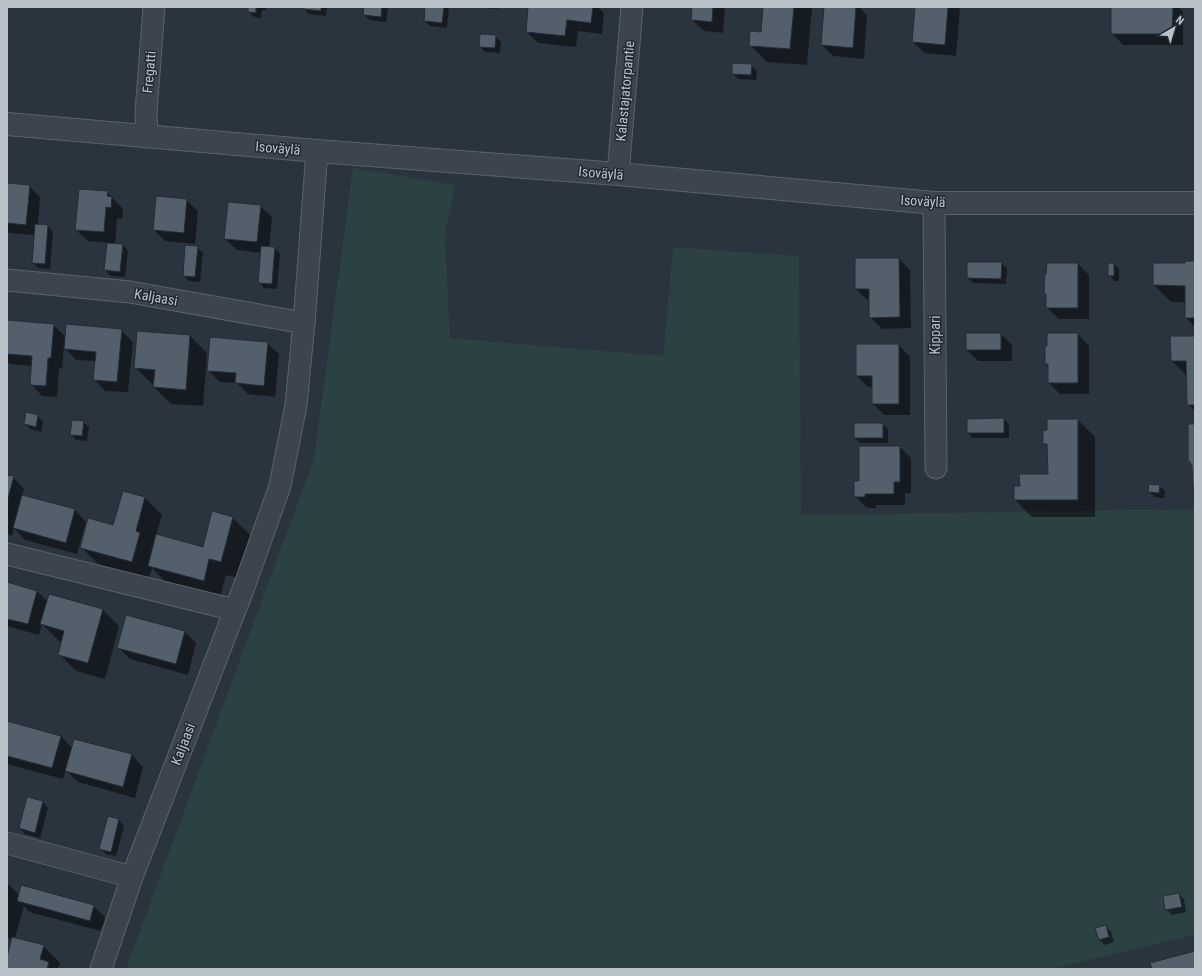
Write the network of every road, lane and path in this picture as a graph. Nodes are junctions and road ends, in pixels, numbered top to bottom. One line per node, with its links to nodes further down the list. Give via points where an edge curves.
1 (154, 7): 4 (street, Fregatti, via 146,112)
2 (632, 7): 6 (street, Kalastajatorpantie)
3 (7, 124): 4 (street, Isoväylä)
4 (147, 137): 5 (street, Isoväylä)
5 (317, 151): 6 (street, Isoväylä); 10 (street, Kaljaasi)
6 (618, 174): 7 (street, Isoväylä)
7 (934, 203): 8 (street, Isoväylä); 11 (street, Kippari)
8 (1195, 203)
9 (7, 280): 10 (street, Kaljaasi, via 130,292)
10 (304, 323): 13 (street, Kaljaasi, via 296,405 280,486)
11 (936, 468)
12 (7, 554): 13 (street)
13 (235, 610): 15 (street, Kaljaasi)
14 (7, 843): 15 (street)
15 (132, 877): 16 (street, Kaljaasi)
16 (101, 969)

